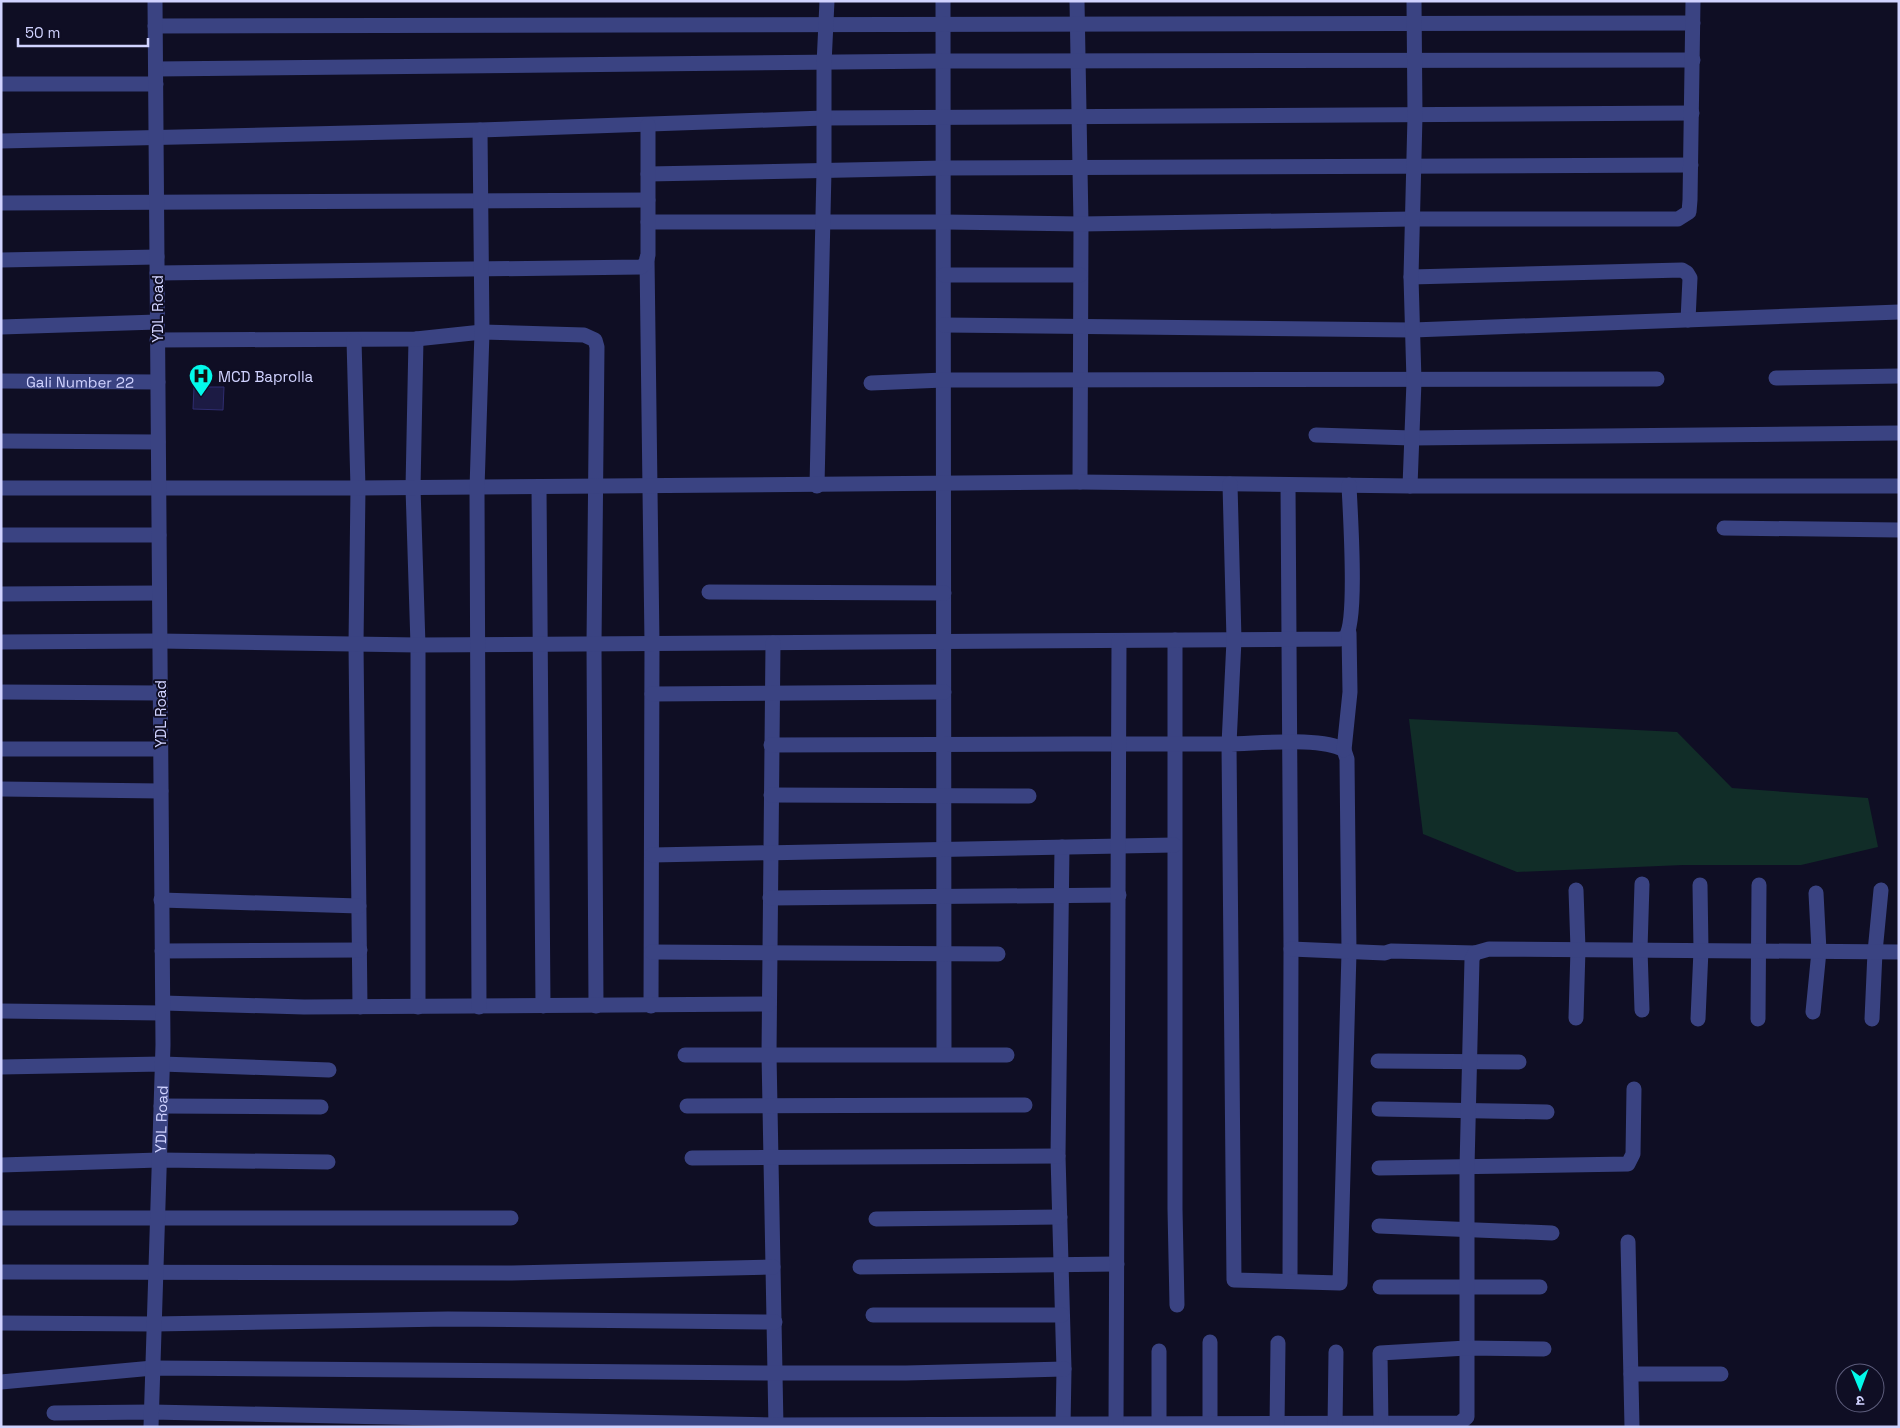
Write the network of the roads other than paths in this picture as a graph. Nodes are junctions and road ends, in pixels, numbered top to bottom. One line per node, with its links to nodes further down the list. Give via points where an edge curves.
1 (155, 1): 10 (street, YDL Road)
2 (827, 1): 11 (street)
3 (943, 1): 12 (street)
4 (1077, 1): 9 (street)
5 (1414, 1): 7 (street)
6 (1693, 1): 8 (street)
7 (1415, 23): 8 (street); 9 (street); 16 (street)
8 (1693, 23): 13 (street)
9 (1077, 25): 12 (street); 15 (street)
10 (155, 26): 11 (street); 18 (street, YDL Road)
11 (825, 26): 12 (street); 17 (street)
12 (943, 26): 14 (street)
13 (1693, 60): 16 (street); 20 (street)
14 (943, 61): 15 (street); 17 (street); 22 (street)
15 (1077, 61): 16 (street); 23 (street)
16 (1414, 61): 21 (street)
17 (824, 64): 18 (street); 24 (street)
18 (156, 76): 19 (street); 27 (street, YDL Road)
19 (1, 84)
20 (1692, 113): 21 (street); 29 (street)
21 (1415, 116): 23 (street); 30 (street)
22 (943, 117): 23 (street); 24 (street); 31 (street)
23 (1078, 117): 32 (street)
24 (824, 118): 25 (street); 33 (street)
25 (648, 125): 26 (street); 34 (street)
26 (480, 130): 27 (street); 36 (street)
27 (156, 139): 28 (street); 37 (street, YDL Road)
28 (1, 141)
29 (1691, 165): 30 (street); 39 (street, via 1689,212 1678,220)
30 (1414, 166): 32 (street); 39 (street)
31 (944, 168): 32 (street); 33 (street); 42 (street)
32 (1080, 169): 43 (street)
33 (824, 170): 34 (street); 41 (street)
34 (648, 174): 35 (street)
35 (648, 200): 36 (street); 40 (street)
36 (479, 201): 37 (street); 47 (street)
37 (156, 202): 38 (street); 44 (street, YDL Road)
38 (1, 203)
39 (1412, 220): 43 (street); 51 (street)
40 (648, 222): 41 (street); 45 (street)
41 (823, 222): 42 (street); 82 (street)
42 (945, 222): 43 (street); 49 (street)
43 (1081, 224): 50 (street)
44 (157, 257): 46 (street); 48 (street, YDL Road)
45 (647, 258): 47 (street, via 641,267 631,268); 87 (street)
46 (1, 260)
47 (480, 268): 48 (street); 59 (street)
48 (157, 273): 54 (street, YDL Road)
49 (944, 275): 50 (street); 55 (street)
50 (1080, 275): 56 (street)
51 (1411, 277): 53 (street, via 1682,270 1690,278); 58 (street)
52 (1899, 312): 53 (street)
53 (1688, 320): 58 (street)
54 (157, 322): 57 (street); 61 (street, YDL Road)
55 (944, 325): 56 (street); 66 (street)
56 (1080, 326): 58 (street); 70 (street)
57 (1, 327)
58 (1413, 330): 68 (street)
59 (482, 332): 60 (street); 86 (street, via 584,335 595,340); 91 (street)
60 (416, 339): 62 (street); 90 (street)
61 (157, 340): 62 (street); 69 (street, YDL Road)
62 (354, 340): 89 (street)
63 (1899, 376): 64 (street)
64 (1776, 378)
65 (1657, 379): 68 (street)
66 (944, 380): 70 (street); 71 (street); 78 (street)
67 (1, 381): 69 (street, Gali Number 22)
68 (1414, 381): 70 (street); 74 (street)
69 (158, 382): 76 (street, YDL Road)
70 (1080, 382): 77 (street)
71 (871, 383)
72 (1899, 433): 74 (street)
73 (1316, 435): 74 (street)
74 (1412, 438): 83 (street)
75 (1, 441): 76 (street)
76 (158, 442): 92 (street, YDL Road)
77 (1080, 482): 78 (street); 79 (street)
78 (943, 483): 82 (street); 99 (street)
79 (1230, 484): 80 (street); 103 (street)
80 (1288, 485): 81 (street); 104 (street)
81 (1349, 485): 83 (street); 101 (street, via 1352,581)
82 (817, 486): 87 (street)
83 (1410, 486): 84 (street)
84 (1899, 486)
85 (539, 487): 86 (street); 91 (street); 112 (street)
86 (596, 487): 87 (street); 113 (street)
87 (651, 487): 114 (street)
88 (1, 488): 92 (street)
89 (358, 488): 90 (street); 92 (street); 110 (street)
90 (413, 488): 91 (street); 115 (street)
91 (477, 488): 111 (street)
92 (158, 489): 96 (street, YDL Road)
93 (1724, 528): 94 (street)
94 (1899, 530)
95 (1, 535): 96 (street)
96 (159, 535): 98 (street, YDL Road)
97 (709, 592): 99 (street)
98 (159, 593): 100 (street); 105 (street, YDL Road)
99 (944, 593): 108 (street)
100 (1, 594)
101 (1348, 633): 104 (street, via 1340,639); 129 (street, via 1350,692)
102 (1175, 640): 103 (street); 106 (street); 124 (street)
103 (1234, 640): 104 (street); 125 (street)
104 (1289, 640): 122 (street)
105 (160, 641): 107 (street); 110 (street); 118 (street, YDL Road)
106 (1119, 641): 108 (street); 121 (street)
107 (1, 642)
108 (944, 642): 109 (street); 117 (street)
109 (772, 643): 114 (street); 119 (street)
110 (356, 644): 115 (street); 152 (street)
111 (478, 644): 112 (street); 115 (street); 170 (street)
112 (541, 644): 113 (street); 171 (street)
113 (594, 644): 114 (street); 172 (street)
114 (652, 644): 120 (street)
115 (418, 645): 175 (street)
116 (1, 692): 118 (street)
117 (944, 692): 119 (street); 123 (street)
118 (160, 693): 128 (street, YDL Road)
119 (772, 693): 120 (street); 126 (street)
120 (652, 694): 140 (street)
121 (1119, 743): 123 (street); 124 (street); 136 (street)
122 (1289, 743): 125 (street); 129 (street, via 1327,743); 153 (street)
123 (944, 744): 126 (street); 133 (street)
124 (1174, 744): 125 (street); 135 (street)
125 (1229, 744): 226 (street, via 1234,1280)
126 (772, 745): 132 (street)
127 (1, 749): 128 (street)
128 (160, 749): 131 (street, YDL Road)
129 (1344, 750): 162 (street, via 1347,759)
130 (1, 789): 131 (street)
131 (161, 791): 151 (street, YDL Road)
132 (771, 795): 133 (street); 139 (street)
133 (944, 796): 134 (street); 138 (street)
134 (1029, 796)
135 (1174, 845): 136 (street); 230 (street)
136 (1120, 846): 137 (street); 149 (street)
137 (1062, 847): 138 (street); 148 (street)
138 (944, 848): 139 (street); 147 (street)
139 (770, 851): 140 (street); 150 (street)
140 (652, 855): 161 (street)
141 (1642, 884): 155 (street)
142 (1700, 885): 157 (street)
143 (1759, 885): 158 (street)
144 (1576, 890): 154 (street)
145 (1881, 890): 163 (street)
146 (1816, 893): 160 (street)
147 (944, 896): 148 (street); 150 (street); 166 (street)
148 (1061, 896): 149 (street); 203 (street)
149 (1119, 896): 220 (street)
150 (770, 898): 165 (street)
151 (162, 900): 152 (street); 159 (street, YDL Road)
152 (358, 906): 156 (street)
153 (1291, 949): 162 (street); 226 (street)
154 (1578, 949): 155 (street); 167 (street); 180 (street)
155 (1640, 949): 157 (street); 177 (street)
156 (360, 950): 159 (street); 174 (street)
157 (1701, 950): 158 (street); 181 (street)
158 (1757, 950): 160 (street); 182 (street)
159 (162, 951): 176 (street, YDL Road)
160 (1819, 951): 163 (street); 179 (street)
161 (652, 952): 165 (street); 173 (street)
162 (1349, 952): 167 (street); 226 (street, via 1340,1283)
163 (1875, 952): 164 (street); 183 (street)
164 (1899, 952)
165 (770, 953): 166 (street); 169 (street)
166 (944, 953): 168 (street); 185 (street)
167 (1475, 953): 188 (street, via 1472,959)
168 (998, 954)
169 (769, 1004): 173 (street); 184 (street)
170 (479, 1006): 171 (street); 175 (street)
171 (543, 1006): 172 (street)
172 (596, 1006): 173 (street)
173 (651, 1006)
174 (360, 1007): 175 (street); 176 (street)
175 (418, 1007)
176 (162, 1008): 178 (street); 191 (street, YDL Road)
177 (1642, 1010)
178 (1, 1011)
179 (1813, 1012)
180 (1576, 1018)
181 (1698, 1019)
182 (1758, 1019)
183 (1872, 1019)
184 (768, 1054): 185 (street); 186 (street); 195 (street)
185 (944, 1054): 187 (street)
186 (684, 1055)
187 (1007, 1055)
188 (1469, 1060): 189 (street); 190 (street); 201 (street)
189 (1378, 1061)
190 (1519, 1062)
191 (162, 1064): 192 (street); 193 (street); 197 (street, YDL Road)
192 (1, 1067)
193 (329, 1070)
194 (1634, 1089): 209 (street, via 1633,1154 1628,1164)
195 (769, 1105): 196 (street); 198 (street); 205 (street)
196 (1025, 1105)
197 (161, 1106): 199 (street); 206 (street, YDL Road)
198 (687, 1106)
199 (322, 1107)
200 (1379, 1109): 201 (street)
201 (1468, 1111): 202 (street); 209 (street)
202 (1548, 1112)
203 (1058, 1156): 205 (street); 212 (street)
204 (692, 1158): 205 (street)
205 (770, 1158): 223 (street)
206 (159, 1160): 207 (street); 208 (street); 211 (street, YDL Road)
207 (328, 1162)
208 (1, 1165)
209 (1468, 1167): 210 (street); 217 (street)
210 (1379, 1168)
211 (158, 1217): 213 (street); 214 (street); 225 (street, YDL Road)
212 (1060, 1217): 215 (street); 221 (street)
213 (1, 1218)
214 (511, 1218)
215 (876, 1218)
216 (1379, 1226): 217 (street)
217 (1468, 1230): 218 (street); 227 (street)
218 (1552, 1233)
219 (1628, 1242): 245 (street)
220 (1117, 1264): 221 (street); 258 (street)
221 (1060, 1265): 222 (street); 232 (street)
222 (860, 1266)
223 (773, 1267): 225 (street, via 512,1273); 233 (street)
224 (1, 1272): 225 (street)
225 (156, 1272): 235 (street, YDL Road)
226 (1290, 1281)
227 (1468, 1286): 228 (street); 229 (street); 238 (street)
228 (1380, 1287)
229 (1540, 1288)
230 (1177, 1305)
231 (873, 1315): 232 (street)
232 (1062, 1315): 243 (street)
233 (775, 1322): 235 (street, via 448,1320); 244 (street)
234 (1, 1323): 235 (street)
235 (154, 1324): 242 (street, YDL Road)
236 (1210, 1342): 253 (street)
237 (1278, 1343): 254 (street)
238 (1467, 1348): 239 (street); 256 (street, via 1466,1420 1453,1424); 256 (street, via 1380,1353)
239 (1544, 1349)
240 (1160, 1350): 252 (street)
241 (1336, 1352): 255 (street)
242 (153, 1368): 244 (street); 247 (street); 249 (street, YDL Road)
243 (1064, 1370): 244 (street); 251 (street)
244 (776, 1373): 257 (street)
245 (1631, 1374): 246 (street); 259 (street)
246 (1721, 1374)
247 (1, 1382)
248 (54, 1413): 249 (street)
249 (152, 1419): 257 (street)
250 (1027, 1425): 251 (street); 257 (street)
251 (1063, 1425): 258 (street)
252 (1159, 1425): 253 (street); 258 (street)
253 (1210, 1425): 254 (street)
254 (1277, 1425): 255 (street)
255 (1335, 1425): 256 (street)
256 (1381, 1425)
257 (776, 1426)
258 (1116, 1426)
259 (1632, 1427)

